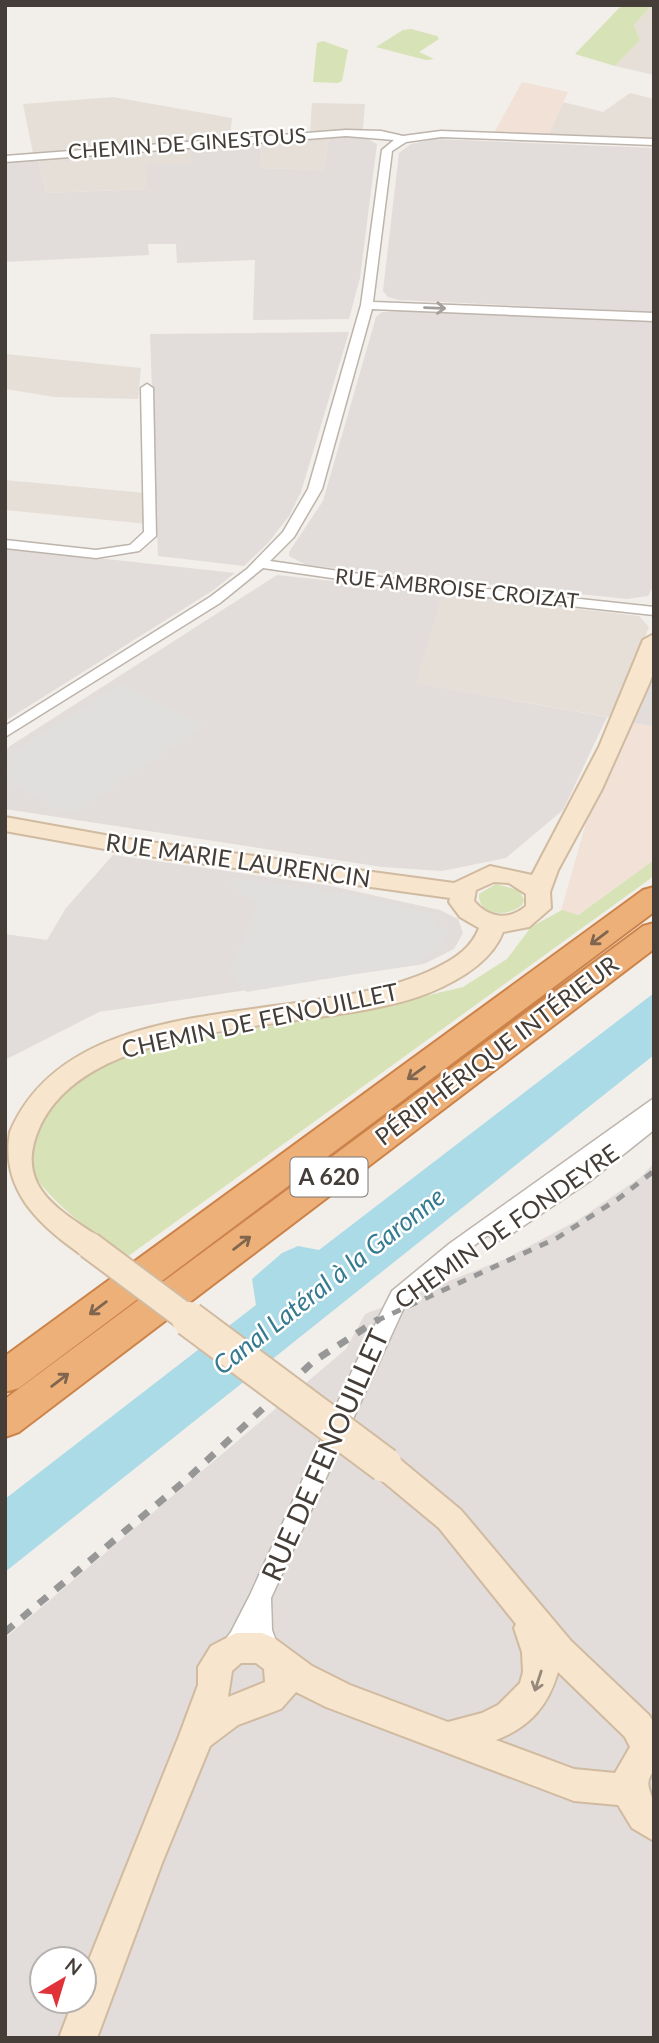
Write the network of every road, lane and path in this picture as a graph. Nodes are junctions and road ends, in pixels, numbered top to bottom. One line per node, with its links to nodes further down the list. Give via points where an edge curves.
1 (398, 141): 2 (street, CHEMIN DE GINESTOUS, via 451,134); 3 (street, CHEMIN DE GINESTOUS, via 369,133); 4 (street, via 387,150)
2 (654, 142)
3 (5, 159)
4 (367, 305): 5 (street, one-way to 5); 8 (street, via 315,489 289,534)
5 (654, 317)
6 (147, 388): 7 (street, via 151,533 134,548 96,554)
7 (5, 544)
8 (262, 564): 9 (street, RUE AMBROISE CROIZAT); 11 (street, via 215,600)
9 (654, 611)
10 (654, 640): 13 (street, via 626,716)
11 (5, 733)
12 (9, 826): 15 (street, RUE MARIE LAURENCIN)
13 (569, 830): 14 (street); 16 (street, via 542,876)
14 (501, 874): 15 (street, via 472,881); 16 (street, via 527,881)
15 (461, 892): 18 (street, via 467,912)
16 (538, 892): 18 (street, via 539,908 532,916)
17 (654, 897): 23 (highway, A 620, one-way to 23)
18 (493, 924): 25 (street, CHEMIN DE FENOUILLET, bridge, via 482,950 417,988 136,1044 87,1062 51,1088 21,1120 12,1142 12,1166 33,1201)
19 (654, 933): 24 (highway, PÉRIPHÉRIQUE INTÉRIEUR / A 620, one-way to 19)
20 (654, 1104): 22 (street, CHEMIN DE FONDEYRE, via 415,1280)
21 (654, 1120): 22 (street, CHEMIN DE FONDEYRE, via 583,1176 463,1255)
22 (390, 1312): 27 (street, RUE DE FENOUILLET)
23 (5, 1377)
24 (5, 1421)
25 (385, 1465): 26 (street, CHEMIN DE FENOUILLET, via 432,1501)
26 (514, 1595): 34 (street, CHEMIN DE FENOUILLET, one-way to 34, via 543,1660 536,1689 503,1722 481,1732); 35 (street, CHEMIN DE FENOUILLET, via 559,1651 637,1726)
27 (260, 1598): 28 (street, RUE DE FENOUILLET); 29 (street, RUE DE FENOUILLET, via 261,1630)
28 (228, 1652): 29 (street, via 253,1646); 30 (street, RUE DE FENOUILLET, via 215,1667)
29 (274, 1657): 31 (street); 32 (street, RUE DE FENOUILLET, via 283,1676)
30 (215, 1685): 32 (street, via 224,1698); 33 (street, RUE DE FENOUILLET)
31 (338, 1696): 32 (street); 34 (street)
32 (260, 1701): 33 (street, via 222,1716)
33 (197, 1735): 38 (street, RUE DE FENOUILLET)
34 (447, 1737): 36 (street, via 574,1785)
35 (653, 1752): 36 (street, via 634,1767)
36 (629, 1790): 37 (street, via 636,1807)
37 (654, 1824)
38 (78, 2038)

